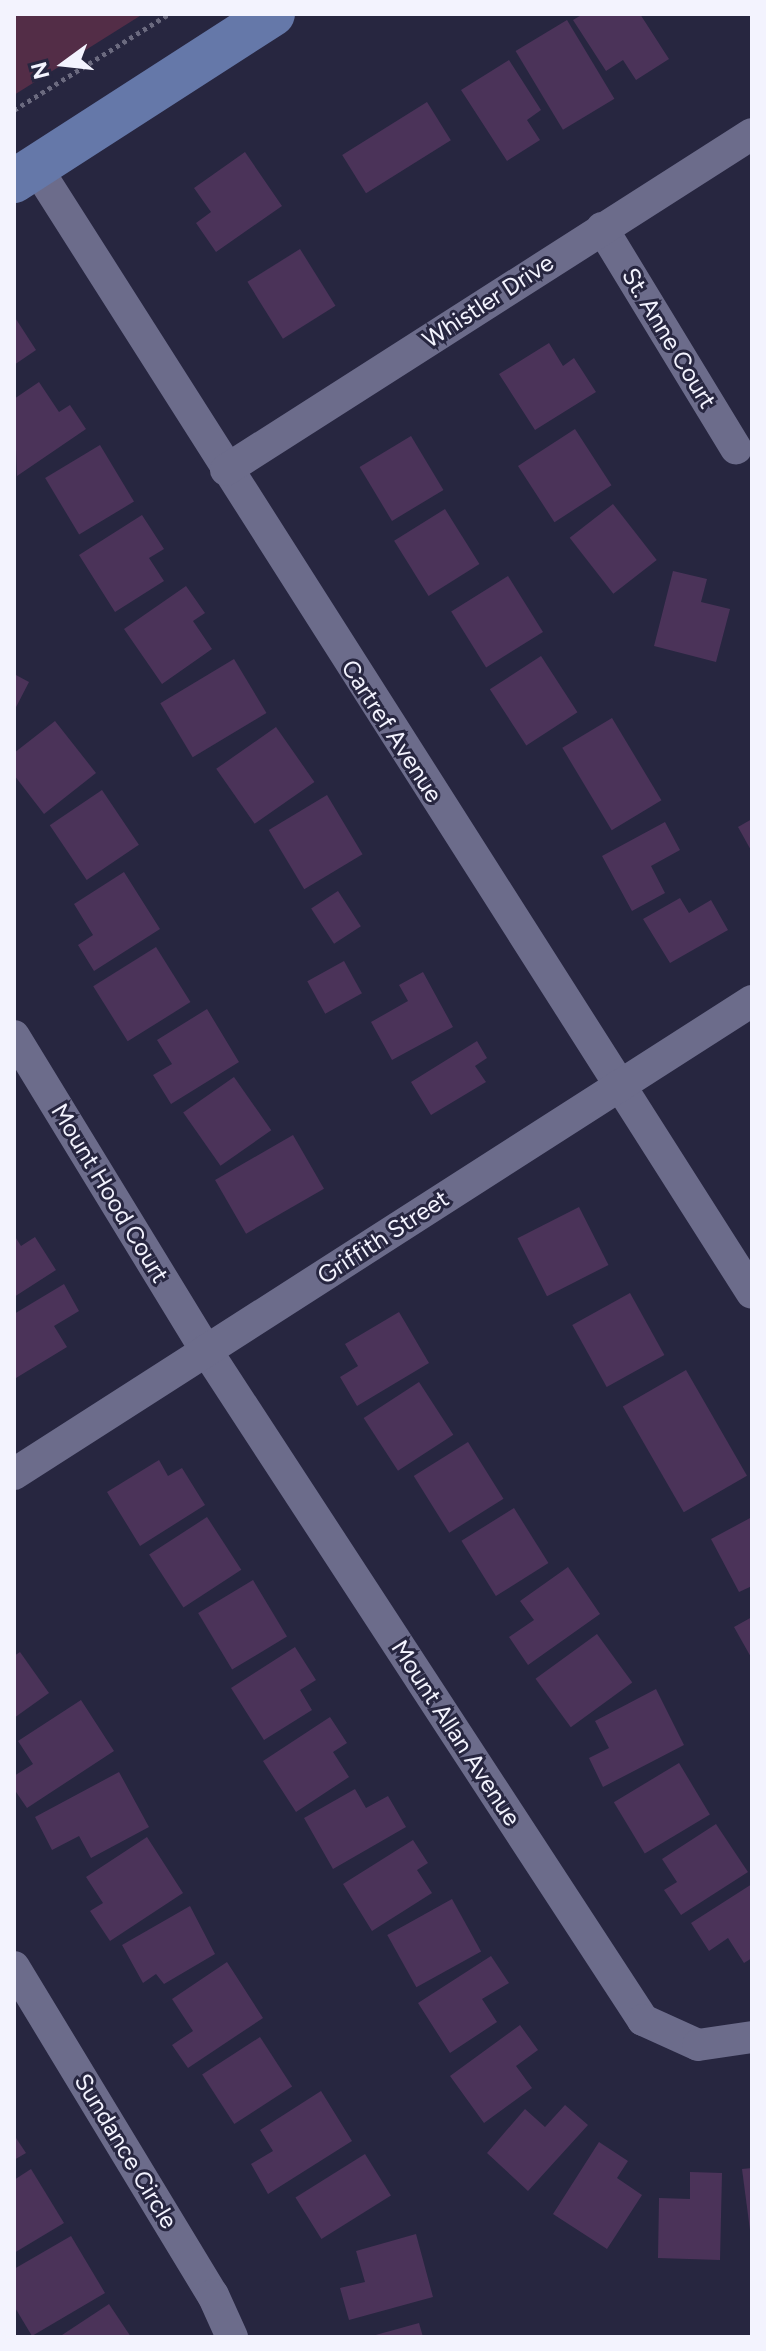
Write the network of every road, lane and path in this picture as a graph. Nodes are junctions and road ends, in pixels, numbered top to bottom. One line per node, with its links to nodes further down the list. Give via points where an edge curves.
1 (169, 14): 3 (path)
2 (273, 14): 5 (main road)
3 (14, 110)
4 (752, 134): 6 (street, Whistler Drive)
5 (25, 174): 8 (street, Cartref Avenue)
6 (602, 228): 7 (street, St. Anne Court); 8 (street, Whistler Drive)
7 (736, 448)
8 (226, 470): 11 (street, Cartref Avenue)
9 (752, 1001): 11 (street, Griffith Street)
10 (14, 1036): 13 (street, Mount Hood Court)
11 (620, 1086): 12 (street, Cartref Avenue); 13 (street, Griffith Street)
12 (752, 1293)
13 (206, 1350): 14 (street, Griffith Street); 16 (street, Mount Allan Avenue, via 643,2020 698,2045)
14 (14, 1474)
15 (14, 1967): 17 (street, Sundance Circle, via 213,2295)
16 (752, 2037)
17 (232, 2337)

